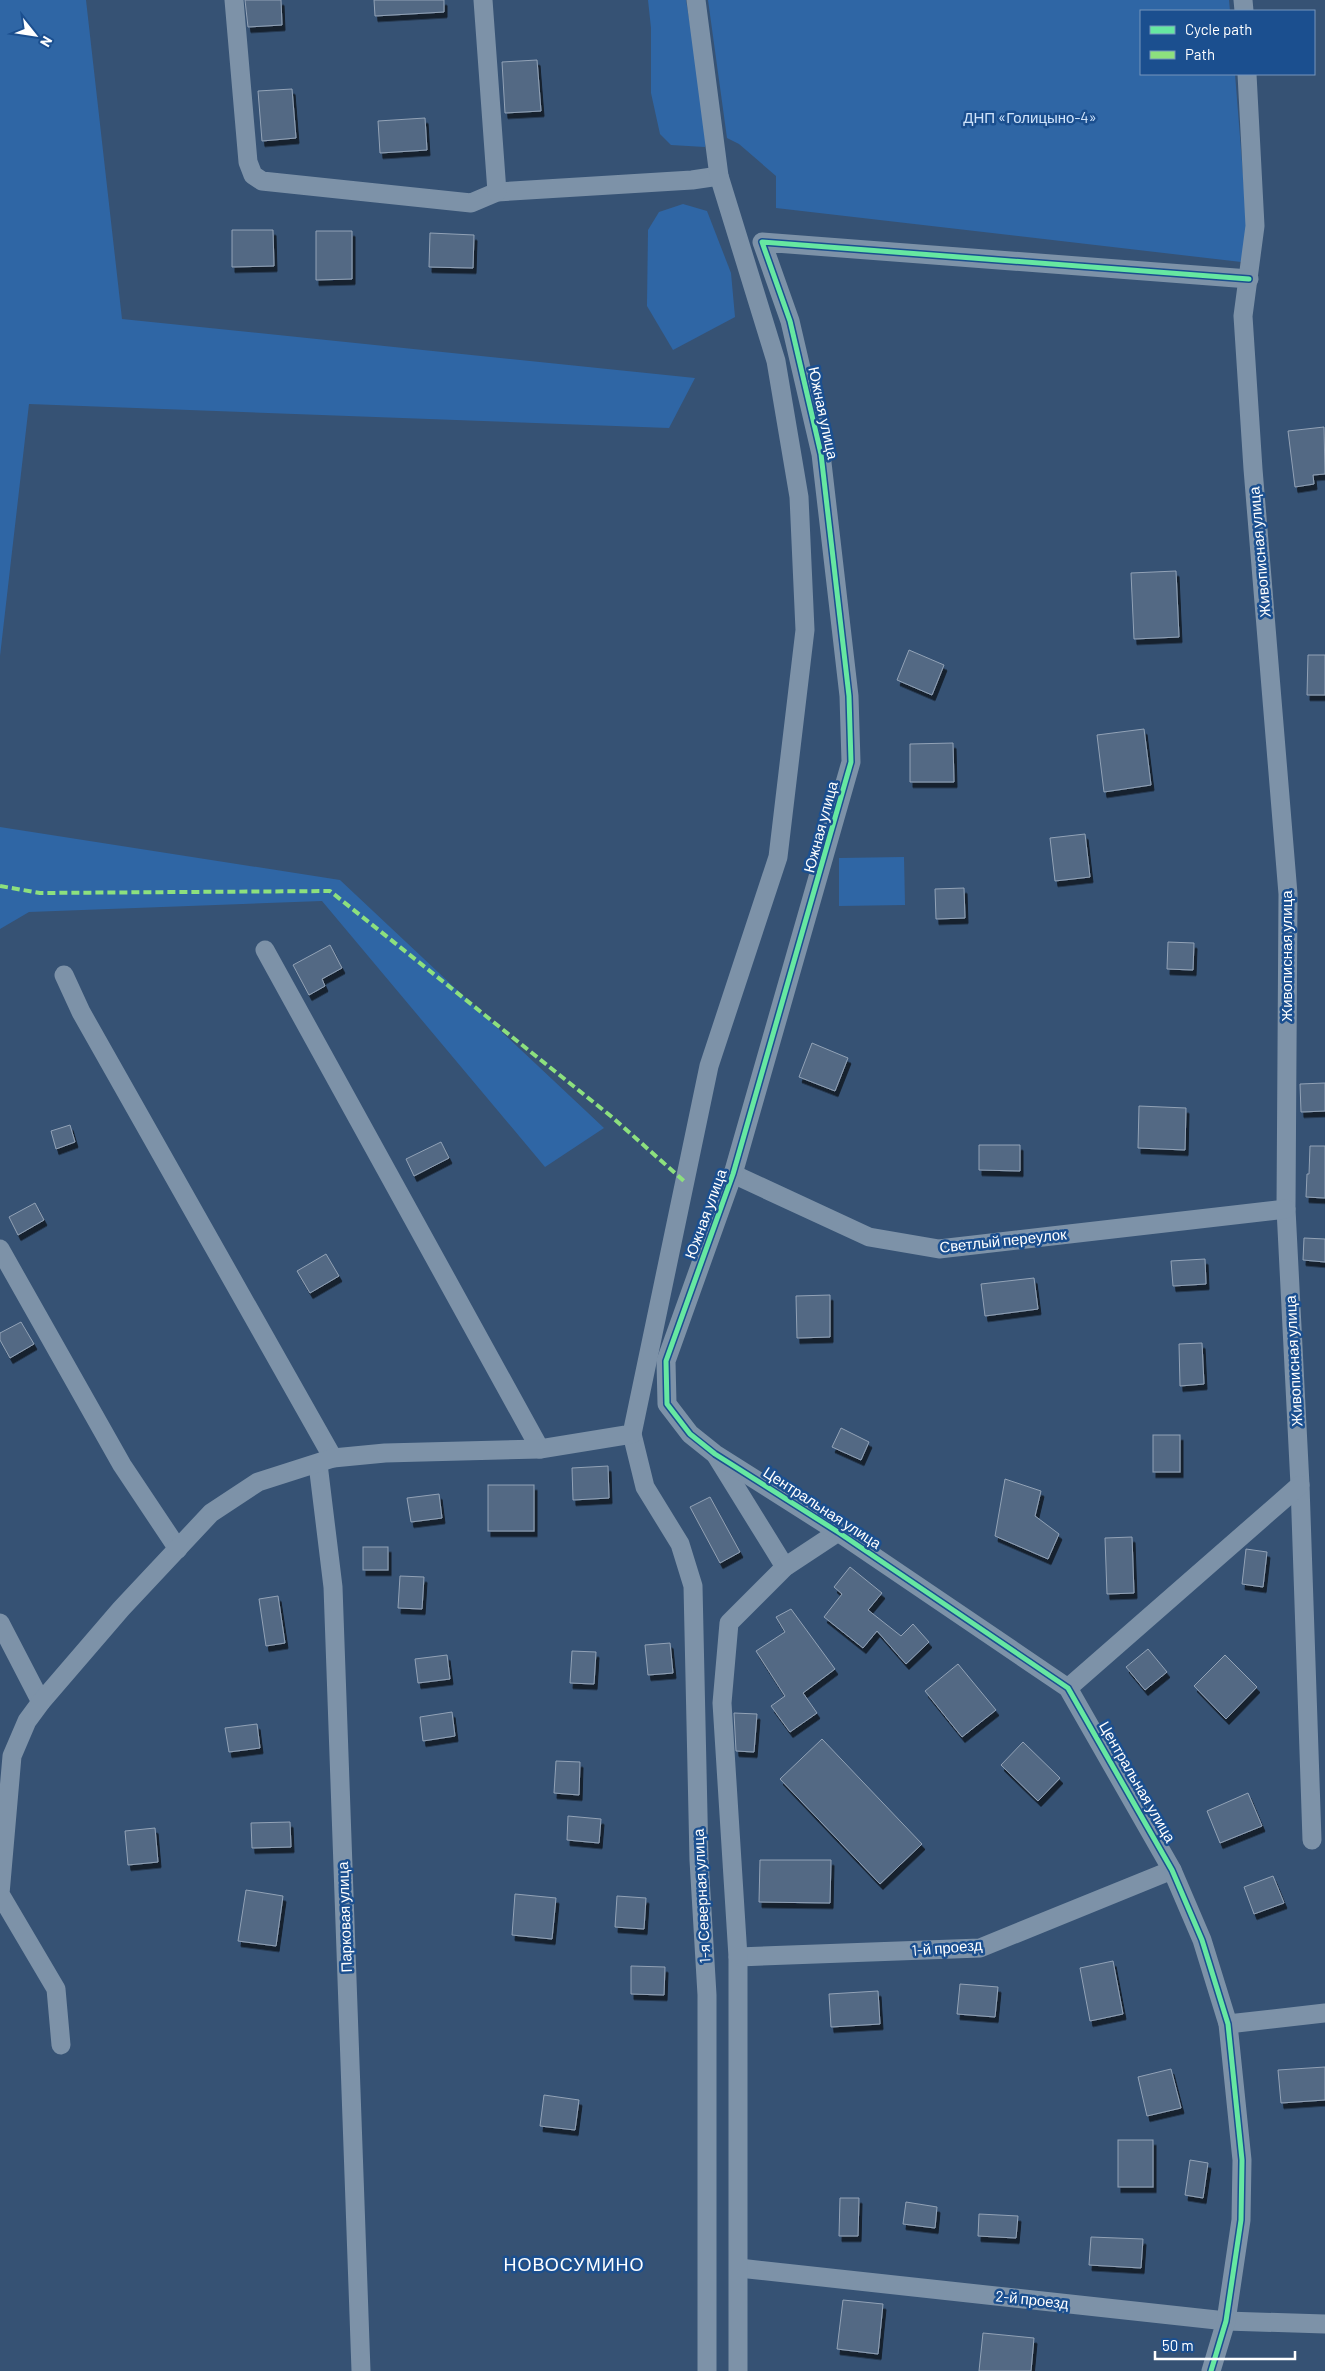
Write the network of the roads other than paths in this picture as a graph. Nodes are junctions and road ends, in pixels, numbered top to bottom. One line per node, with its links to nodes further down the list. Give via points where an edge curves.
1 (234, 0): 6 (street, via 248,162 253,175 262,180 471,203)
2 (483, 0): 6 (street)
3 (696, 0): 5 (street)
4 (1247, 75): 7 (street, Живописная улица, via 1255,226)
5 (720, 176): 6 (street); 14 (street, via 776,361 800,497 805,630 778,857 709,1066)
6 (497, 192)
7 (1249, 279): 10 (street, Южная улица, via 762,242 790,321 820,454 849,696 851,762); 11 (street, Живописная улица, via 1244,326 1253,469 1288,894)
8 (265, 950): 15 (street)
9 (64, 975): 17 (street, via 81,1012)
10 (733, 1174): 11 (street, Светлый переулок, via 869,1237 939,1249); 13 (street, Южная улица, via 666,1361)
11 (1286, 1209): 18 (street, Живописная улица)
12 (0, 1249): 20 (street, via 122,1465)
13 (668, 1404): 16 (street, Центральная улица, via 690,1434)
14 (632, 1434): 15 (street); 36 (street, 1-я Северная улица, via 645,1487 680,1544 693,1586 699,1860 707,1995)
15 (540, 1449): 17 (street, via 385,1453)
16 (714, 1454): 19 (street, Центральная улица); 21 (street)
17 (326, 1461): 20 (street, via 258,1482 210,1513); 35 (street, Парковая улица)
18 (1300, 1485): 23 (street); 25 (street, Живописная улица)
19 (838, 1532): 21 (street); 23 (street, Центральная улица)
20 (178, 1549): 24 (street)
21 (786, 1566): 28 (street, via 729,1623 722,1703)
22 (0, 1623): 24 (street)
23 (1068, 1688): 26 (street, Центральная улица)
24 (41, 1702): 27 (street, via 27,1721 12,1756)
25 (1312, 1840)
26 (1172, 1870): 28 (street, 1-й проезд, via 980,1948); 30 (street, Центральная улица, via 1202,1940)
27 (0, 1894): 31 (street, via 56,1989)
28 (738, 1957): 32 (street)
29 (1325, 2012): 30 (street)
30 (1228, 2024): 33 (street, Центральная улица, via 1242,2160 1241,2220)
31 (61, 2045)
32 (739, 2268): 33 (street, 2-й проезд); 37 (street)
33 (1226, 2321): 34 (street, 2-й проезд); 38 (street, Центральная улица)
34 (1325, 2324)
35 (361, 2371)
36 (708, 2371)
37 (738, 2371)
38 (1211, 2371)

